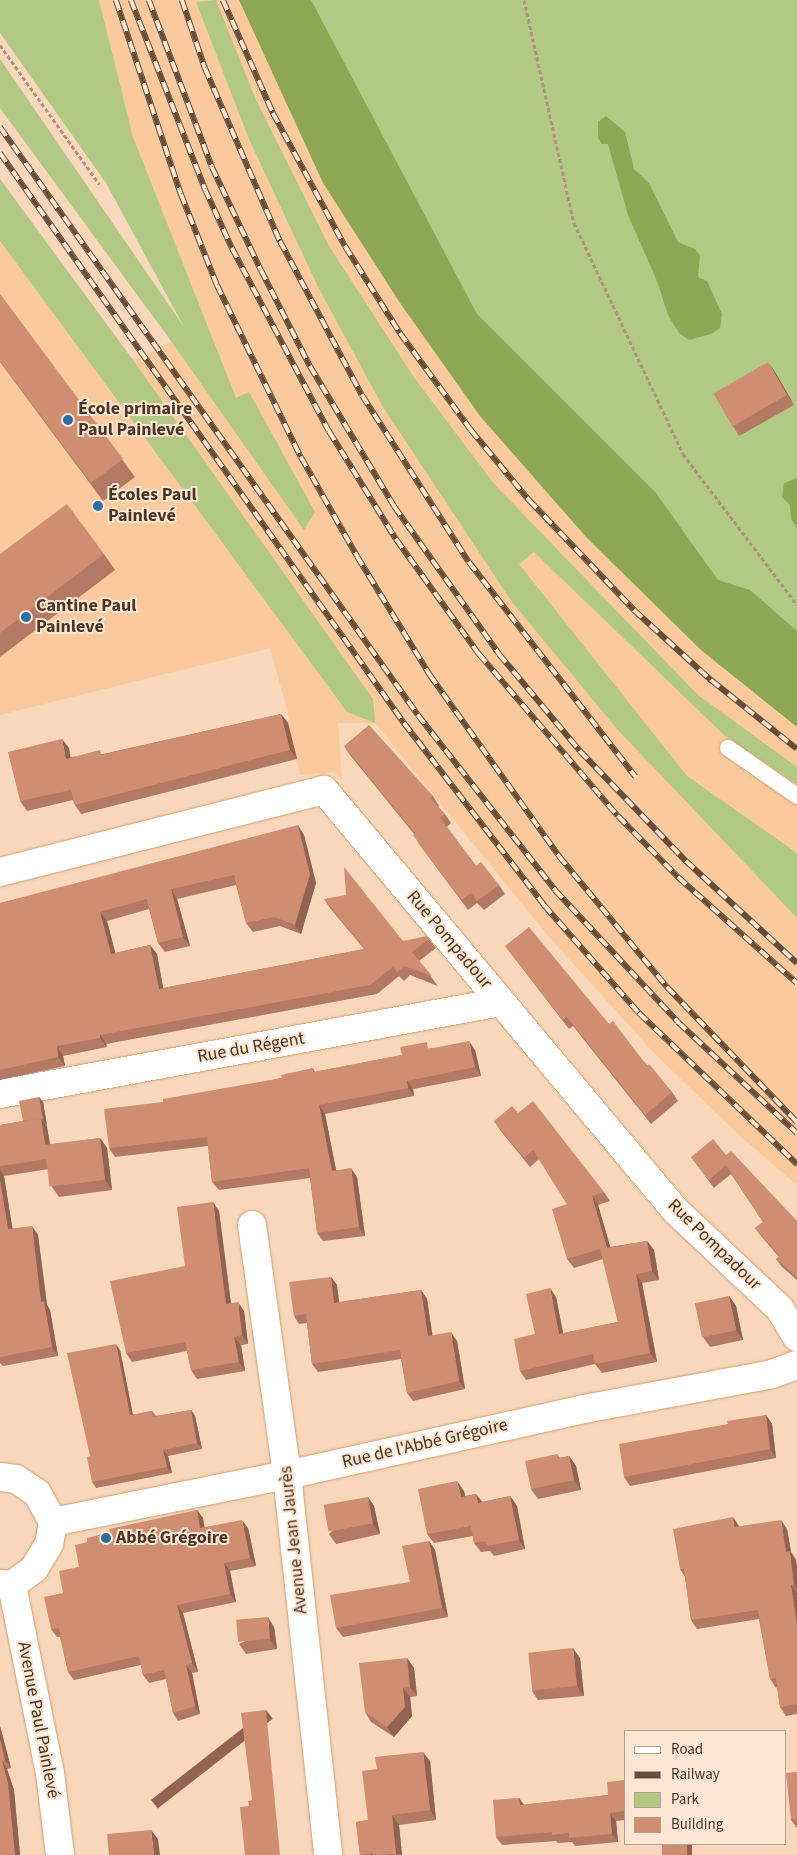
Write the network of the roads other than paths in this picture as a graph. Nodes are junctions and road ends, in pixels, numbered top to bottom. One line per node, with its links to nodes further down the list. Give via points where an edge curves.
1 (728, 748): 2 (lane)
2 (797, 796)
3 (0, 872): 4 (street, Rue Pompadour, via 324,790)
4 (501, 1002): 5 (street, Rue du Régent); 7 (street, Rue Pompadour, via 675,1210 780,1310)
5 (0, 1094)
6 (252, 1225): 9 (street, Avenue Jean Jaurès)
7 (797, 1337)
8 (797, 1365): 9 (street, Rue de l'Abbé Grégoire, via 772,1374 584,1409)
9 (288, 1476): 11 (street, Rue de l'Abbé Grégoire); 14 (street, Avenue Jean Jaurès)
10 (0, 1477): 11 (street, via 16,1479 37,1493)
11 (53, 1522): 12 (street, via 49,1544 34,1568)
12 (6, 1584): 13 (street, Avenue Paul Painlevé, via 50,1773)
13 (60, 1855)
14 (328, 1855)

